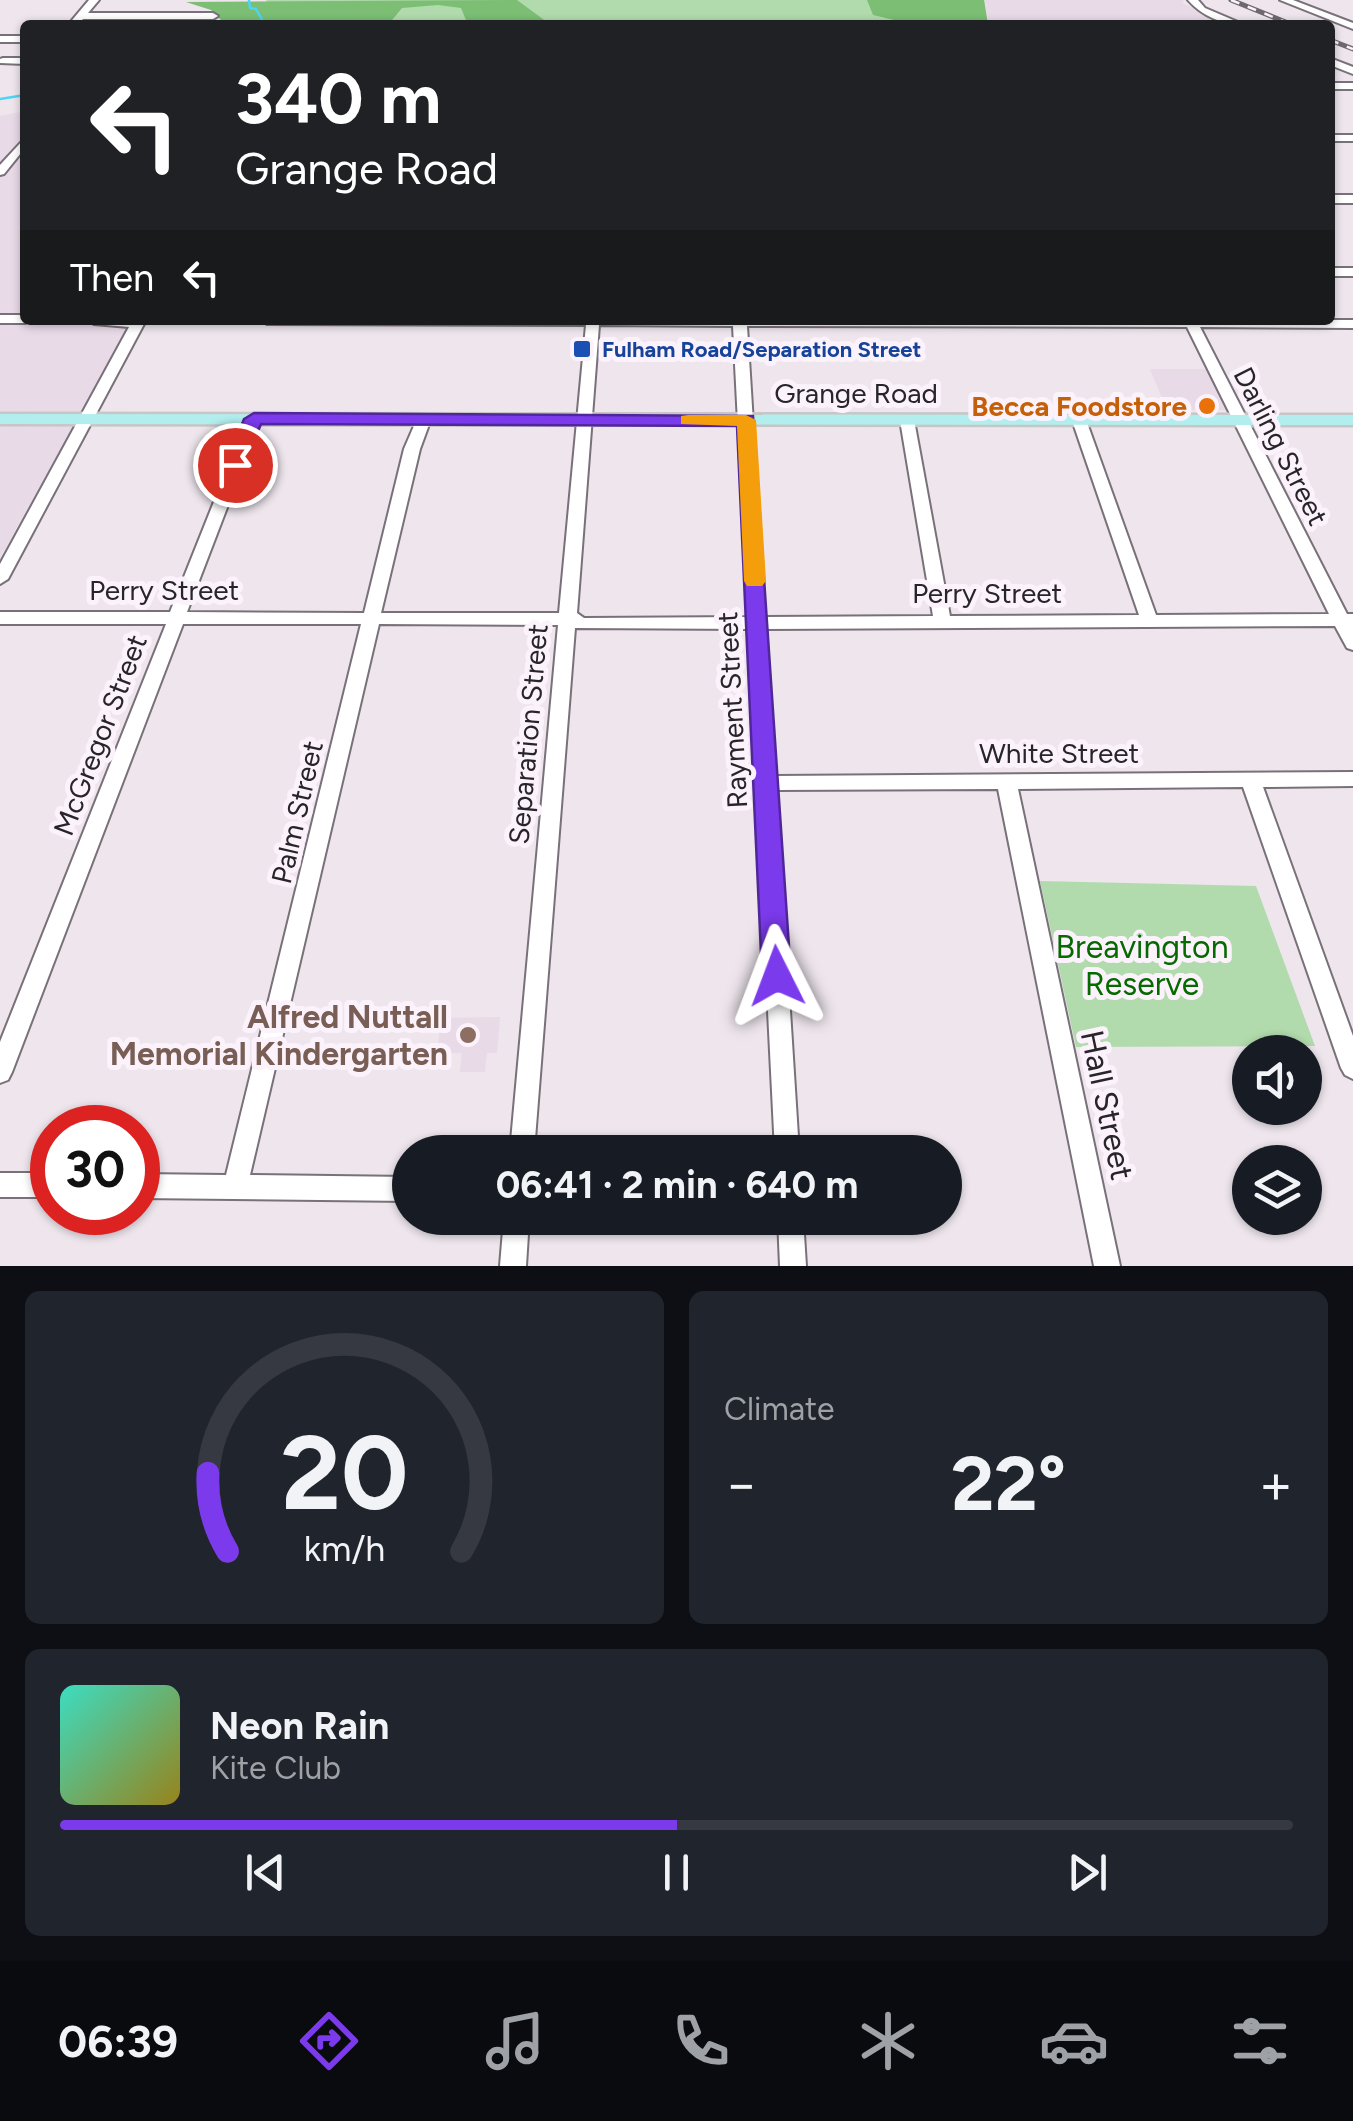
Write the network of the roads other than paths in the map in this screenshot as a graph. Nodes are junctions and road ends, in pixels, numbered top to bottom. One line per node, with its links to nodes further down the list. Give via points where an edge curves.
1 (94, 0): 4 (street)
2 (1193, 0): 7 (street)
3 (1286, 0): 8 (street)
4 (81, 16): 5 (street); 6 (street)
5 (213, 16)
6 (77, 20)
7 (1227, 20)
8 (1353, 26)
9 (3, 61): 10 (street)
10 (20, 61)
11 (20, 146): 12 (street)
12 (0, 172)
13 (136, 325): 18 (street)
14 (593, 325): 21 (street, Separation Street)
15 (740, 325): 22 (street, Rayment Street)
16 (1193, 325): 25 (street, Darling Street)
17 (0, 419): 18 (main road, Grange Road)
18 (86, 419): 19 (main road, Grange Road); 27 (street)
19 (254, 419): 20 (main road, Grange Road); 29 (street, McGregor Street)
20 (419, 419): 21 (main road, Grange Road); 30 (street, Palm Street)
21 (586, 420): 22 (main road, Grange Road); 31 (street, Separation Street)
22 (746, 420): 23 (main road, Grange Road); 32 (street, Rayment Street)
23 (907, 420): 24 (main road, Grange Road); 33 (street)
24 (1079, 420): 25 (main road, Grange Road); 34 (street)
25 (1241, 420): 26 (main road, Grange Road); 35 (street, Darling Street)
26 (1353, 420)
27 (0, 578)
28 (0, 618): 29 (street, Perry Street)
29 (174, 618): 30 (street, Perry Street); 42 (street, McGregor Street)
30 (371, 618): 31 (street, Perry Street); 48 (street, Palm Street)
31 (567, 620): 32 (street, Perry Street); 43 (street, Separation Street)
32 (757, 620): 33 (street, Perry Street); 40 (street, Rayment Street)
33 (942, 620): 34 (street, Perry Street)
34 (1149, 620): 35 (street, Perry Street)
35 (1347, 620): 36 (street, Darling Street)
36 (1353, 644)
37 (1353, 778): 39 (street, White Street)
38 (1006, 780): 39 (street, White Street); 40 (street, White Street); 54 (street, Hall Street)
39 (1250, 780): 41 (street)
40 (766, 783): 44 (street, Rayment Street)
41 (1353, 1068)
42 (0, 1072)
43 (523, 1135)
44 (786, 1135)
45 (0, 1185): 46 (street)
46 (30, 1185)
47 (160, 1186): 48 (street)
48 (235, 1186): 49 (street)
49 (392, 1189)
50 (516, 1235): 52 (street)
51 (792, 1235): 53 (street)
52 (513, 1266)
53 (793, 1266)
54 (1107, 1266)

